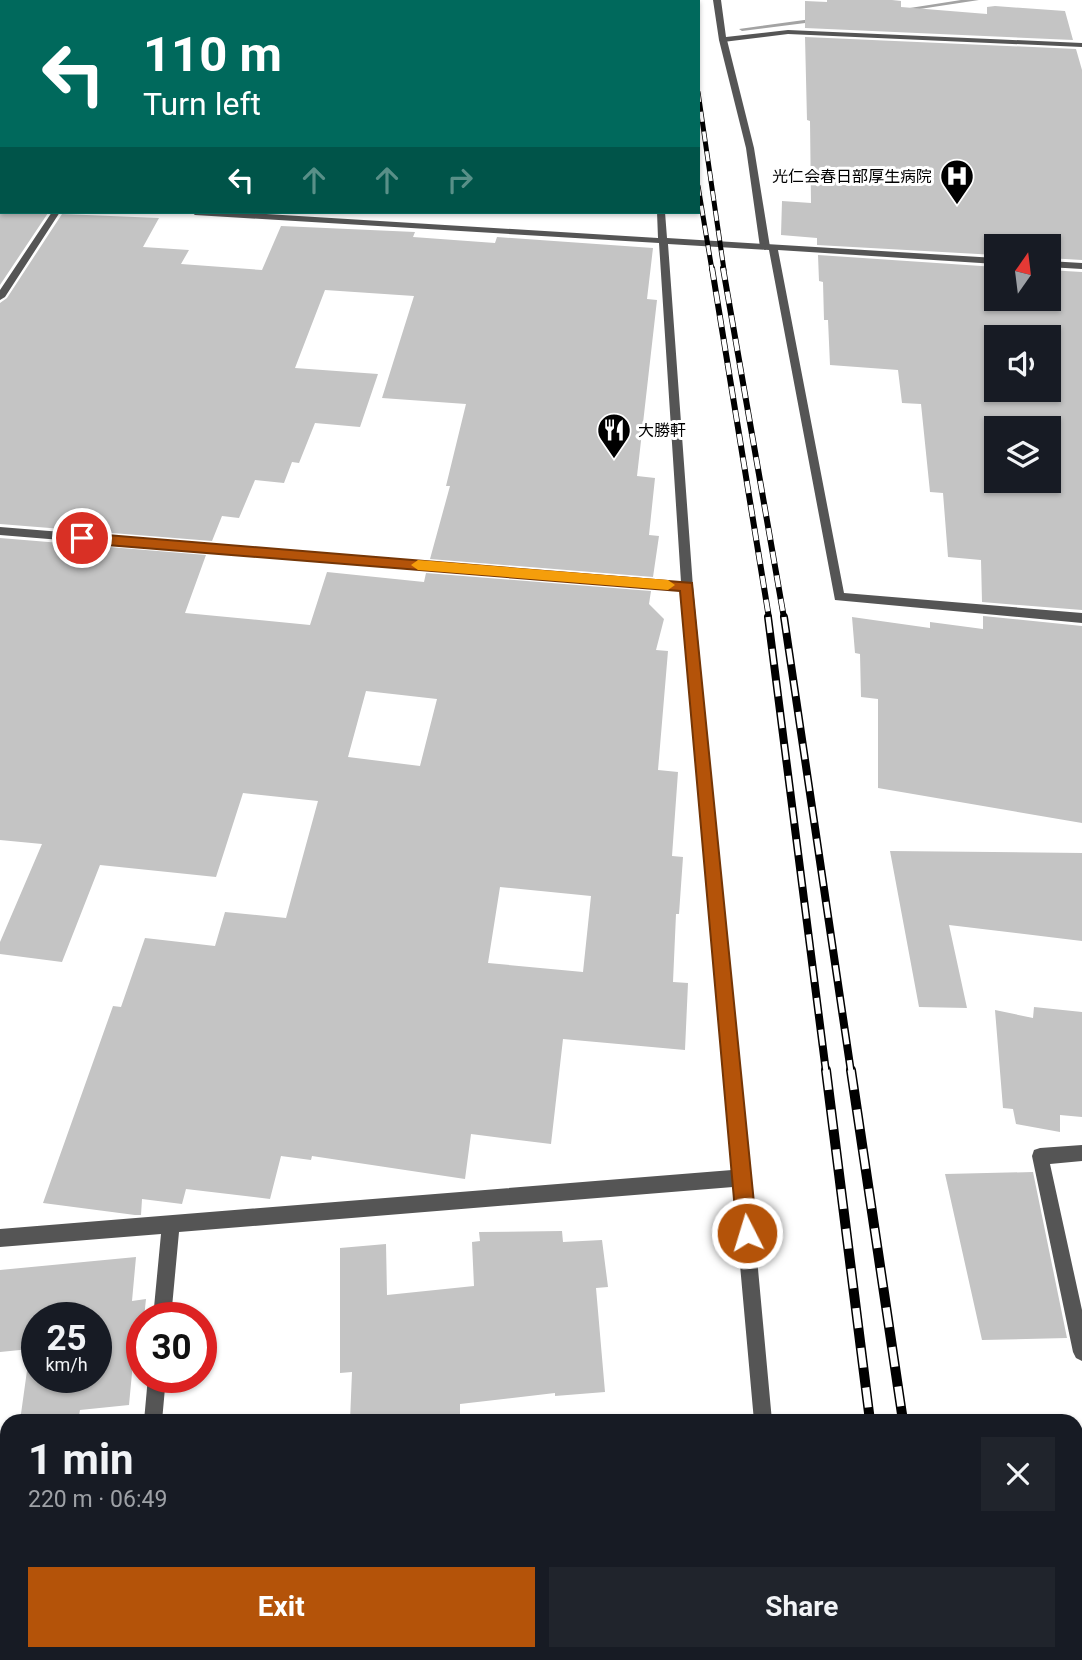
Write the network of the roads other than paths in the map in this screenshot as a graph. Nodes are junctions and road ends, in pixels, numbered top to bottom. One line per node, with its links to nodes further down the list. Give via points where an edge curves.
1 (717, 0): 2 (street)
2 (723, 40): 3 (street, via 788,32); 8 (street)
3 (1082, 46)
4 (55, 214): 12 (street)
5 (228, 214): 7 (street)
6 (662, 214): 7 (street)
7 (662, 240): 8 (street); 14 (street)
8 (769, 247): 9 (street); 15 (street, via 839,597)
9 (984, 260)
10 (1061, 265): 11 (street)
11 (1082, 266)
12 (0, 297)
13 (0, 531): 14 (street)
14 (687, 587): 17 (street)
15 (1082, 618)
16 (1082, 1153): 21 (street, via 1040,1156)
17 (743, 1178): 18 (street); 24 (street)
18 (171, 1223): 19 (street); 20 (street)
19 (0, 1238)
20 (164, 1302)
21 (1082, 1352)
22 (156, 1393): 23 (street)
23 (154, 1414)
24 (762, 1414)

